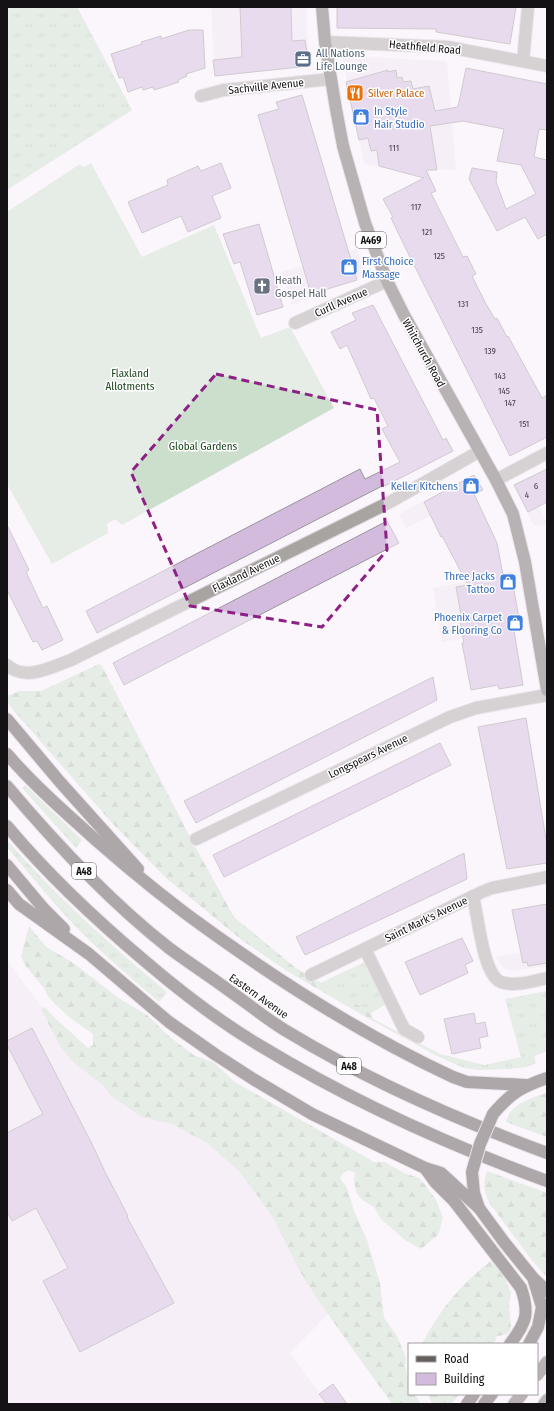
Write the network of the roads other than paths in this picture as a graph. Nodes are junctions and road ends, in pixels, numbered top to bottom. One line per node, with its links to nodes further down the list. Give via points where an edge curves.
1 (322, 7): 3 (main road, Whitchurch Road / A469)
2 (528, 7): 4 (street)
3 (325, 42): 4 (street, Heathfield Road, via 448,47); 6 (main road, Whitchurch Road / A469)
4 (522, 61): 5 (street, Heathfield Road)
5 (547, 66)
6 (331, 79): 7 (street, Sachville Avenue, via 224,90); 8 (main road, Whitchurch Road / A469, via 350,172 365,223)
7 (202, 96)
8 (387, 281): 9 (street, Curll Avenue); 10 (main road, Whitchurch Road / A469, via 420,346)
9 (295, 323)
10 (480, 451): 12 (main road, Whitchurch Road / A469); 13 (street, Flaxland Avenue, via 390,502 71,660 29,674)
11 (547, 453): 12 (street)
12 (496, 480): 14 (main road, Whitchurch Road / A469, via 508,502 519,533)
13 (7, 665)
14 (547, 690)
15 (547, 695): 20 (street, Longspears Avenue, via 476,708 450,717)
16 (7, 719): 24 (highway)
17 (7, 754): 24 (highway, via 95,840)
18 (7, 786): 33 (highway, Eastern Avenue / A48, via 82,869 128,913 169,948 287,1032 432,1106)
19 (7, 826): 35 (highway, A48, via 58,882 110,932 212,1014 258,1045 360,1102 417,1129)
20 (196, 839)
21 (7, 865): 27 (highway, via 44,909)
22 (547, 877): 25 (street, Saint Mark's Avenue, via 492,888)
23 (7, 890): 27 (highway, via 19,904)
24 (158, 892): 32 (highway, via 234,949 300,993 439,1071 460,1080)
25 (473, 896): 26 (street, Saint Mark's Avenue); 29 (street, via 486,960 494,976 500,982 509,984)
26 (365, 949): 28 (street, Saint Mark's Avenue); 30 (street, via 404,1029)
27 (89, 954): 34 (highway, via 169,1022 253,1079 312,1114)
28 (311, 975)
29 (547, 978)
30 (418, 1037)
31 (547, 1078): 32 (highway)
32 (526, 1085): 36 (highway, bridge, via 505,1099 493,1114 480,1144 472,1172 474,1193)
33 (547, 1153)
34 (424, 1168): 36 (highway, via 441,1173); 39 (highway, via 454,1201 521,1288 525,1300 525,1319)
35 (547, 1181)
36 (479, 1208): 37 (highway)
37 (534, 1279): 38 (highway); 40 (highway, via 542,1307 538,1327)
38 (547, 1291)
39 (511, 1343)
40 (530, 1343)
41 (547, 1362): 42 (main road)
42 (538, 1374)
43 (473, 1395): 47 (highway)
44 (491, 1395): 48 (highway)
45 (521, 1395): 49 (main road)
46 (547, 1400): 50 (main road)
47 (467, 1404)
48 (484, 1404)
49 (514, 1404)
50 (544, 1404)

